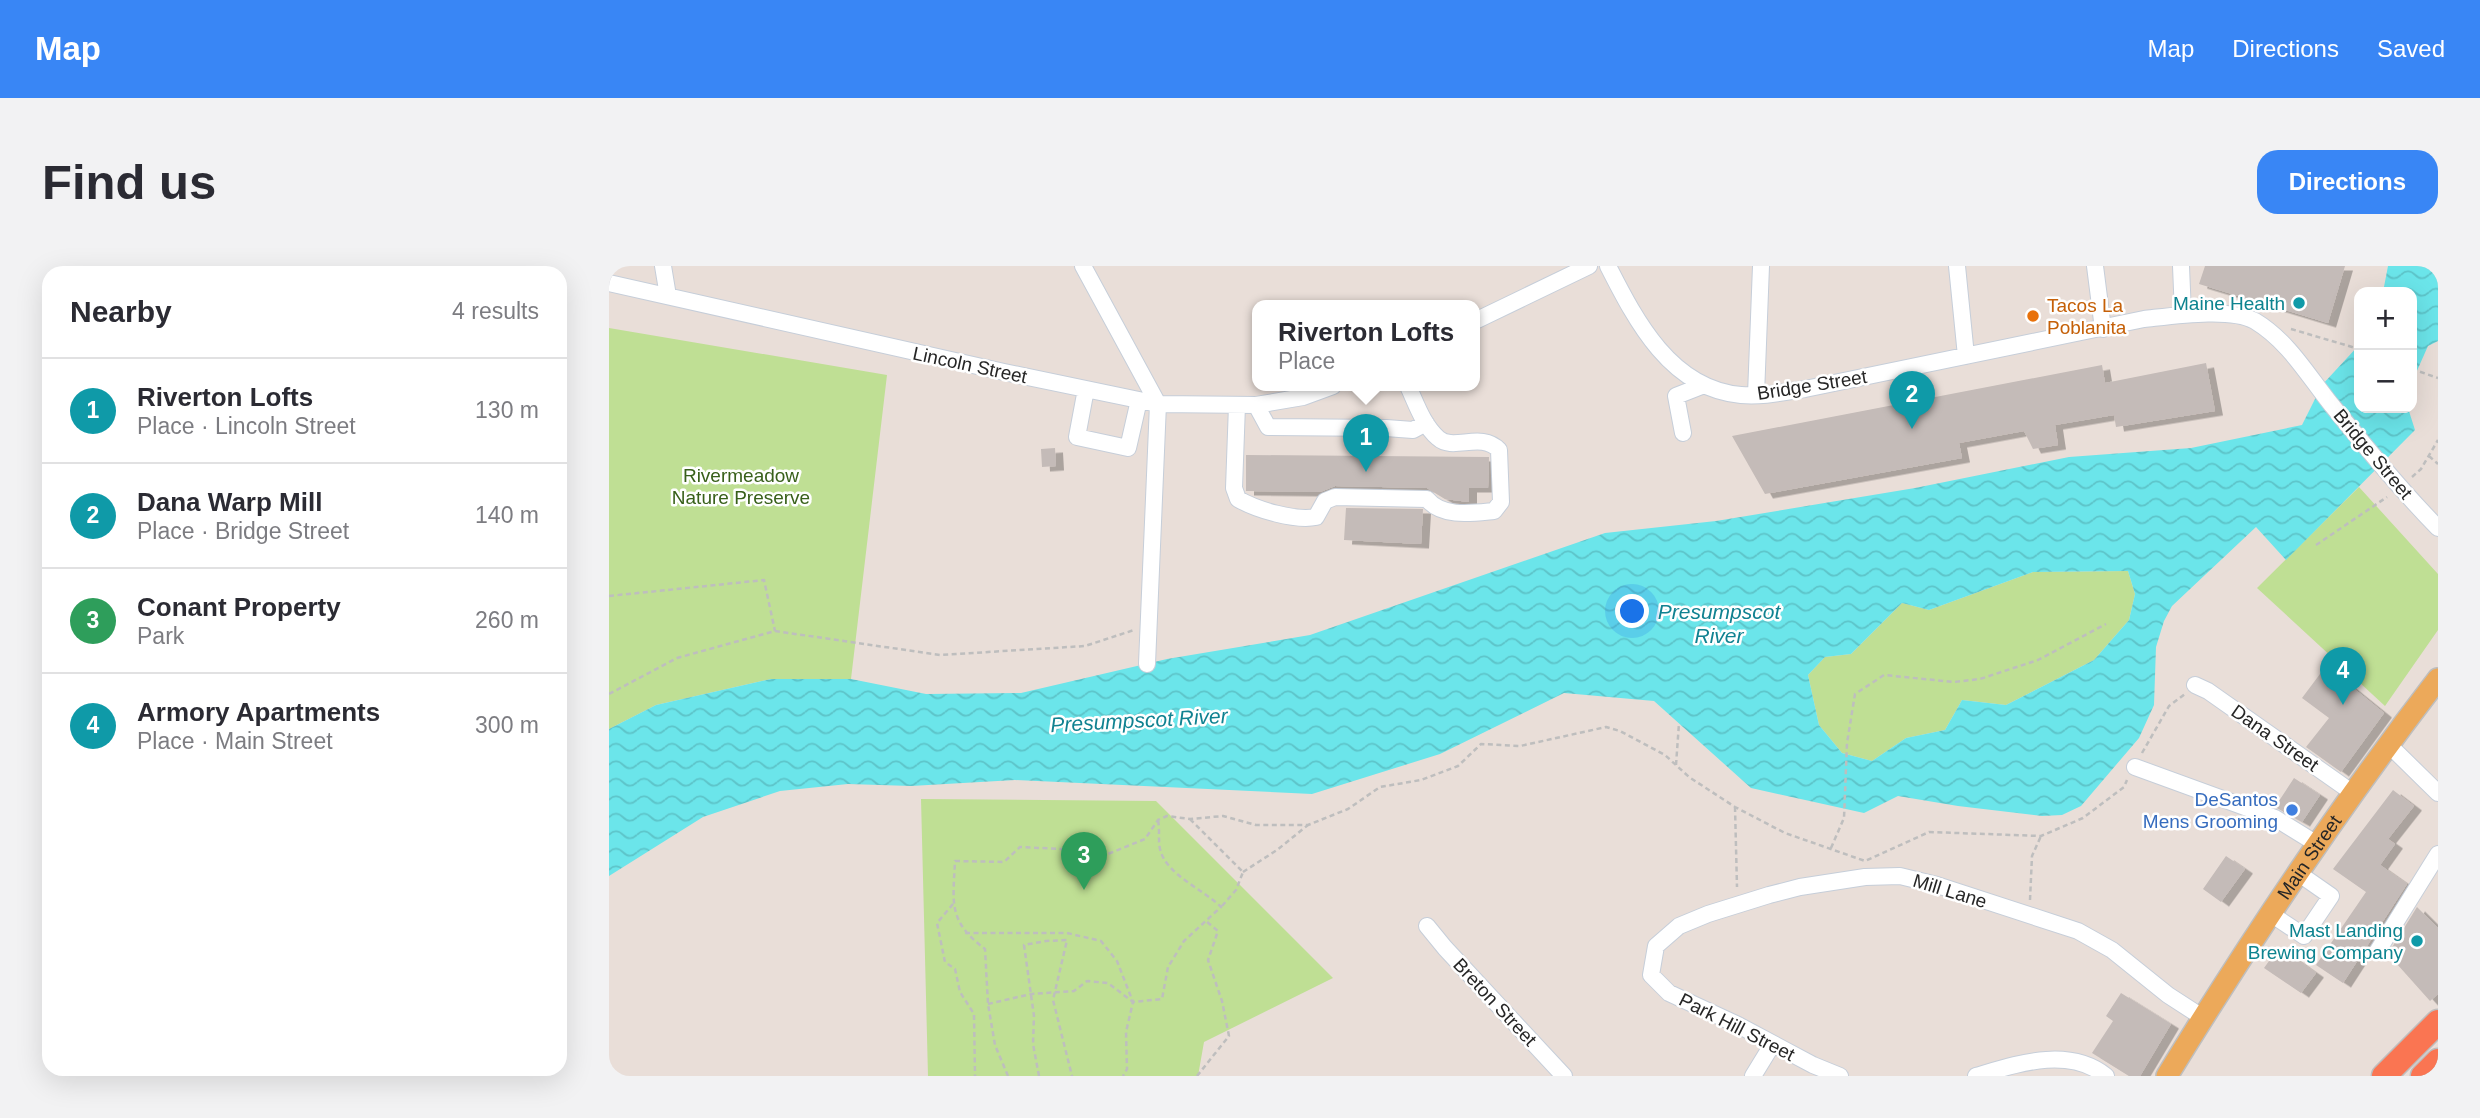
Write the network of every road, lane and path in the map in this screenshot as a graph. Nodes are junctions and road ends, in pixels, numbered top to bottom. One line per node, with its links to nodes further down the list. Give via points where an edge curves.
1 (663, 266): 10 (street)
2 (1083, 266): 25 (street)
3 (1590, 266): 12 (street)
4 (1608, 266): 19 (street, Bridge Street, via 1648,336 1672,363)
5 (1761, 266): 23 (street)
6 (1957, 266): 16 (street)
7 (2095, 266): 14 (street)
8 (2183, 269): 11 (street)
9 (609, 283): 10 (street, Lincoln Street)
10 (668, 296): 20 (street, Lincoln Street)
11 (2183, 314): 13 (street, Bridge Street); 14 (street, Bridge Street)
12 (1480, 319)
13 (2253, 320): 15 (path); 35 (street, Bridge Street, via 2298,358 2382,468)
14 (2103, 328): 16 (street, Bridge Street)
15 (2354, 347)
16 (1966, 356): 23 (street, Bridge Street)
17 (2417, 371): 18 (path)
18 (2438, 378)
19 (1704, 385): 23 (street, Bridge Street); 29 (street, via 1676,396)
20 (1086, 390): 24 (street, Lincoln Street); 24 (street, via 1077,437 1128,448)
21 (1319, 391): 27 (street, Lincoln Street)
22 (1410, 391): 28 (street)
23 (1756, 396)
24 (1139, 400): 25 (street, Lincoln Street)
25 (1158, 404): 26 (street, Lincoln Street); 39 (street)
26 (1237, 405): 27 (street, Lincoln Street); 28 (street, via 1234,488 1238,499 1251,506 1305,519 1316,517 1325,501 1335,497 1427,499 1431,505 1463,514 1494,511 1501,502 1499,450 1487,441 1443,442)
27 (1256, 405): 28 (street, via 1268,427 1413,430)
28 (1426, 423)
29 (1683, 433)
30 (2438, 440): 31 (path)
31 (2429, 456): 32 (path); 33 (path)
32 (2438, 464)
33 (2409, 480)
34 (2387, 497): 36 (path)
35 (2438, 528)
36 (2316, 545)
37 (609, 596): 40 (path, via 764,580)
38 (2106, 624): 57 (path, via 2038,660 1980,679 1954,682 1884,675 1855,694 1847,743 1844,818)
39 (1148, 625): 40 (path, via 1086,646 940,655); 41 (street)
40 (775, 631): 44 (path, via 677,658)
41 (1147, 664)
42 (2438, 679): 46 (main road, Main Street)
43 (2195, 685): 48 (path, via 2169,706); 49 (street, Dana Street)
44 (609, 694)
45 (1679, 723): 47 (path)
46 (2388, 744): 49 (main road, Main Street); 50 (street)
47 (1676, 765): 51 (path); 54 (path, via 1665,755 1606,727 1520,746 1481,744 1458,766 1421,780 1380,787 1348,809)
48 (2135, 767): 55 (path, via 2124,787 2084,818); 56 (street, via 2276,818)
49 (2353, 793): 56 (main road, Main Street)
50 (2438, 793)
51 (1735, 807): 57 (path, via 1785,833); 62 (path)
52 (1190, 818): 53 (path, via 1167,816); 54 (path, via 1223,816 1256,825); 59 (path)
53 (1158, 821): 61 (path, via 1145,839 1098,858 1061,849 1020,847 1005,862 955,861); 63 (path, via 1160,851 1175,873)
54 (1308, 825): 59 (path)
55 (2041, 836): 57 (path, via 1929,832 1865,861); 64 (path, via 2032,856)
56 (2318, 844): 60 (main road, Main Street)
57 (1831, 849)
58 (2438, 854): 69 (street)
59 (1243, 872): 63 (path, via 1236,890)
60 (2298, 873): 65 (main road, Main Street); 65 (street, via 2331,896 2304,936)
61 (953, 904): 68 (path); 79 (path, via 937,923 945,962 955,969 960,992 974,1014)
62 (1737, 905): 64 (street, Mill Lane, via 1800,887 1900,876); 70 (street, Mill Lane, via 1679,926 1656,946)
63 (1221, 907): 66 (path)
64 (2029, 914): 75 (street, Mill Lane, via 2078,931 2112,950)
65 (2270, 914): 75 (main road, Main Street)
66 (1206, 920): 73 (path, via 1184,941 1168,967 1161,999); 84 (path, via 1218,931 1208,960 1229,1036)
67 (1427, 926): 85 (street, Breton Street)
68 (965, 933): 73 (path, via 1067,933 1101,941 1117,961); 74 (path, via 985,949)
69 (2377, 952)
70 (1653, 963): 77 (street, Park Hill Street, via 1651,975 1669,993)
71 (1031, 994): 72 (path); 72 (path, via 1024,945 1067,940); 74 (path); 81 (path)
72 (1055, 994): 73 (path, via 1074,991 1087,981 1097,982 1108,984); 82 (path)
73 (1133, 1002): 83 (path)
74 (988, 1004): 80 (path, via 995,1045)
75 (2202, 1017): 90 (main road, Main Street)
76 (2438, 1022): 91 (highway)
77 (1772, 1045): 86 (street); 87 (street, Park Hill Street)
78 (2438, 1061): 92 (highway)
79 (975, 1076)
80 (1008, 1076)
81 (1039, 1076)
82 (1072, 1076)
83 (1123, 1076)
84 (1196, 1076)
85 (1564, 1076)
86 (1753, 1076)
87 (1840, 1076)
88 (1976, 1076): 89 (street, via 2048,1059 2083,1065)
89 (2106, 1076)
90 (2167, 1076)
91 (2384, 1076)
92 (2423, 1076)

